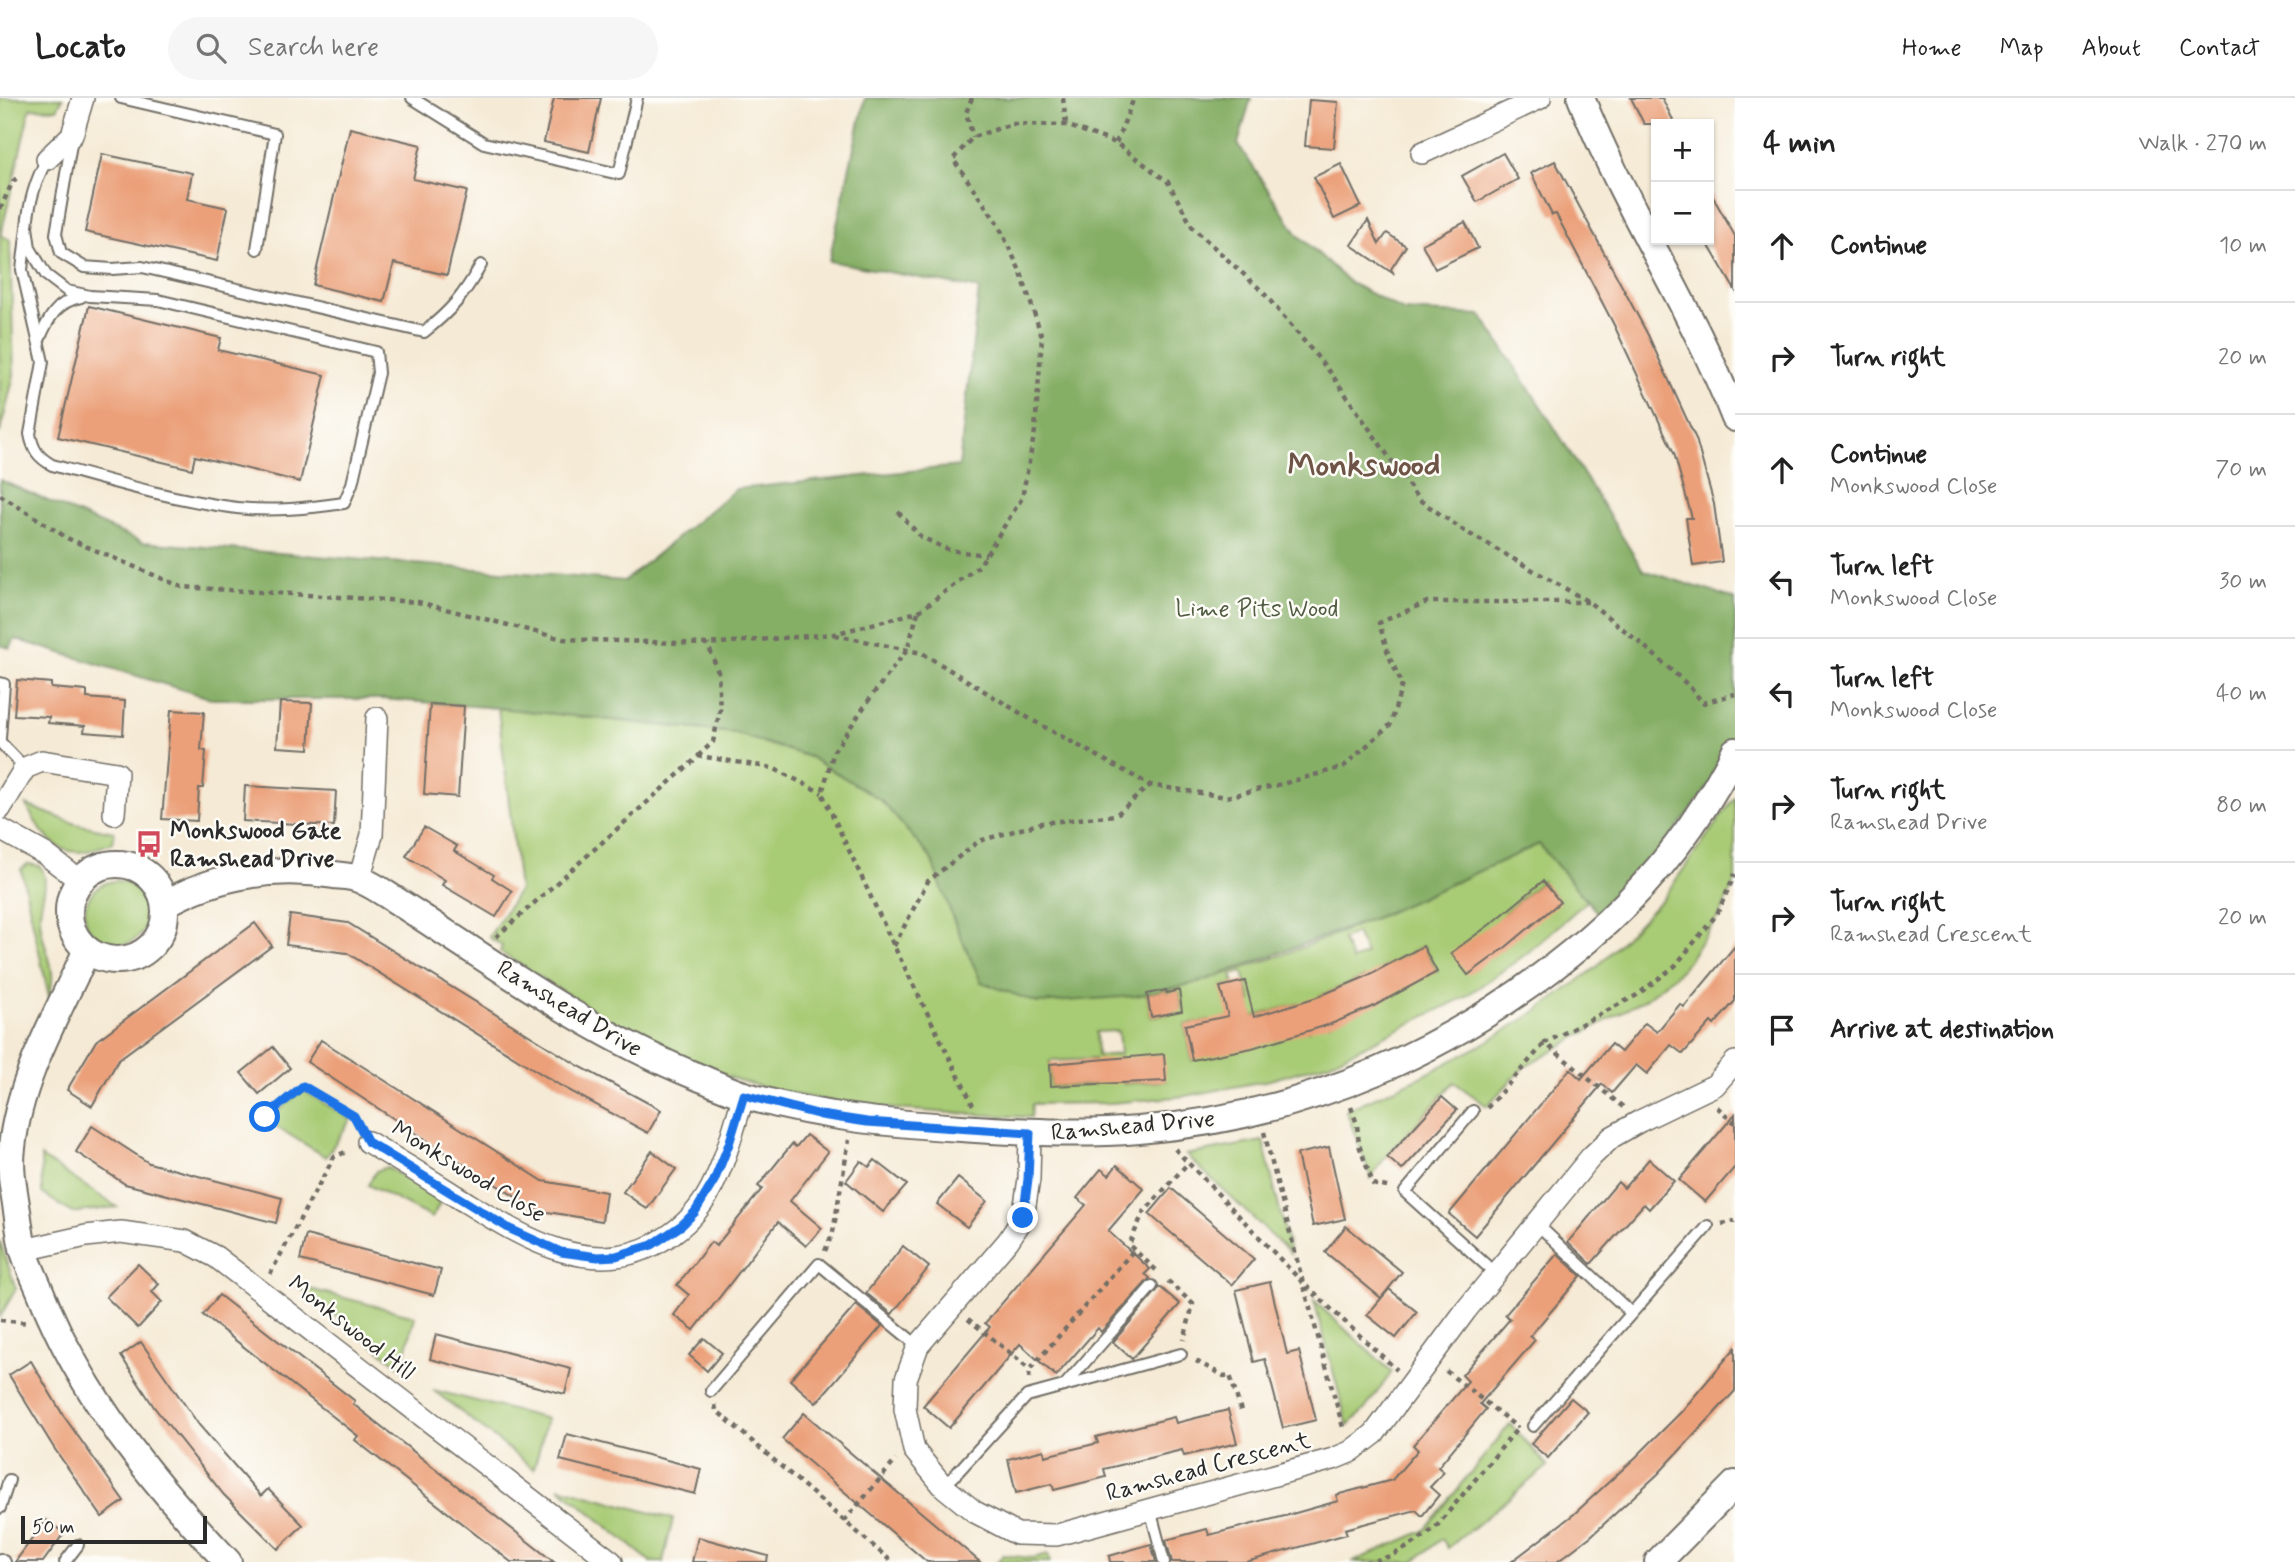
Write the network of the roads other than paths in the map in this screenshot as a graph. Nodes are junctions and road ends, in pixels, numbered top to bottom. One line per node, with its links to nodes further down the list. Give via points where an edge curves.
1 (83, 98): 7 (street)
2 (121, 98): 11 (lane, via 275,134)
3 (412, 98): 4 (lane, via 484,143 619,174)
4 (637, 98)
5 (1540, 98): 8 (street)
6 (1581, 98): 15 (street)
7 (72, 135): 9 (street); 12 (lane, via 56,234 61,253 83,267 142,267 424,332 464,295)
8 (1422, 153)
9 (47, 159): 10 (lane, via 34,187)
10 (27, 227): 13 (lane, via 30,248 46,275 67,291); 14 (lane, via 22,270)
11 (257, 249)
12 (481, 265)
13 (90, 296): 14 (lane, via 69,299 52,313); 14 (lane, via 158,300 376,352 377,373 344,503 296,510 237,508 52,465 40,458 30,434 43,362)
14 (39, 340)
15 (1735, 418)
16 (0, 683): 18 (lane, via 4,684)
17 (377, 718): 24 (street, via 372,835)
18 (0, 740): 20 (lane)
19 (1735, 751): 31 (street, Ramshead Drive, via 1697,819 1658,869 1606,923 1514,997 1462,1030 1339,1087 1259,1111 1155,1128)
20 (25, 768): 21 (street); 22 (street, via 42,761 117,773)
21 (0, 809)
22 (114, 814)
23 (0, 829): 25 (street)
24 (359, 879): 26 (street, Ramshead Drive, via 313,871 263,871 212,883); 29 (street, Ramshead Drive, via 584,1020 662,1062)
25 (80, 881): 26 (street, via 99,867 127,865 152,878); 27 (street, via 71,896 69,922)
26 (165, 904): 27 (street, via 162,932 144,953 117,961)
27 (87, 950): 35 (street, via 26,1082 18,1116 11,1149 12,1183)
28 (1735, 1062): 33 (street, Ramshead Crescent, via 1714,1085 1612,1137)
29 (744, 1095): 31 (street, Ramshead Drive, via 821,1115); 32 (street, Monkswood Close, via 714,1181 695,1212 660,1241 616,1256 579,1256 538,1244)
30 (1474, 1111): 36 (lane, via 1405,1192)
31 (1030, 1133): 39 (street, Ramshead Crescent, via 1023,1218)
32 (368, 1142)
33 (1537, 1224): 36 (street, Ramshead Crescent); 38 (lane)
34 (1709, 1226): 38 (lane)
35 (23, 1250): 53 (street, via 70,1358 129,1447); 54 (street, Monkswood Hill, via 121,1232 185,1241 216,1257)
36 (1496, 1273): 48 (street, Ramshead Crescent, via 1374,1434 1350,1452)
37 (1152, 1286): 41 (lane)
38 (1631, 1312): 43 (lane)
39 (918, 1346): 42 (lane, via 819,1264); 46 (street, Ramshead Crescent, via 906,1379 905,1409 914,1450)
40 (1181, 1354): 41 (lane)
41 (1064, 1386): 46 (lane, via 1027,1396)
42 (711, 1391)
43 (1533, 1426)
44 (9, 1480): 47 (lane)
45 (1735, 1484): 56 (street)
46 (944, 1487): 48 (street, Ramshead Crescent, via 975,1512 1017,1535 1057,1535)
47 (0, 1508)
48 (1150, 1509): 55 (lane)
49 (78, 1545): 52 (lane)
50 (0, 1559): 51 (lane)
51 (5, 1562)
52 (65, 1562)
53 (228, 1562)
54 (612, 1562)
55 (1164, 1562)
56 (1658, 1562)

